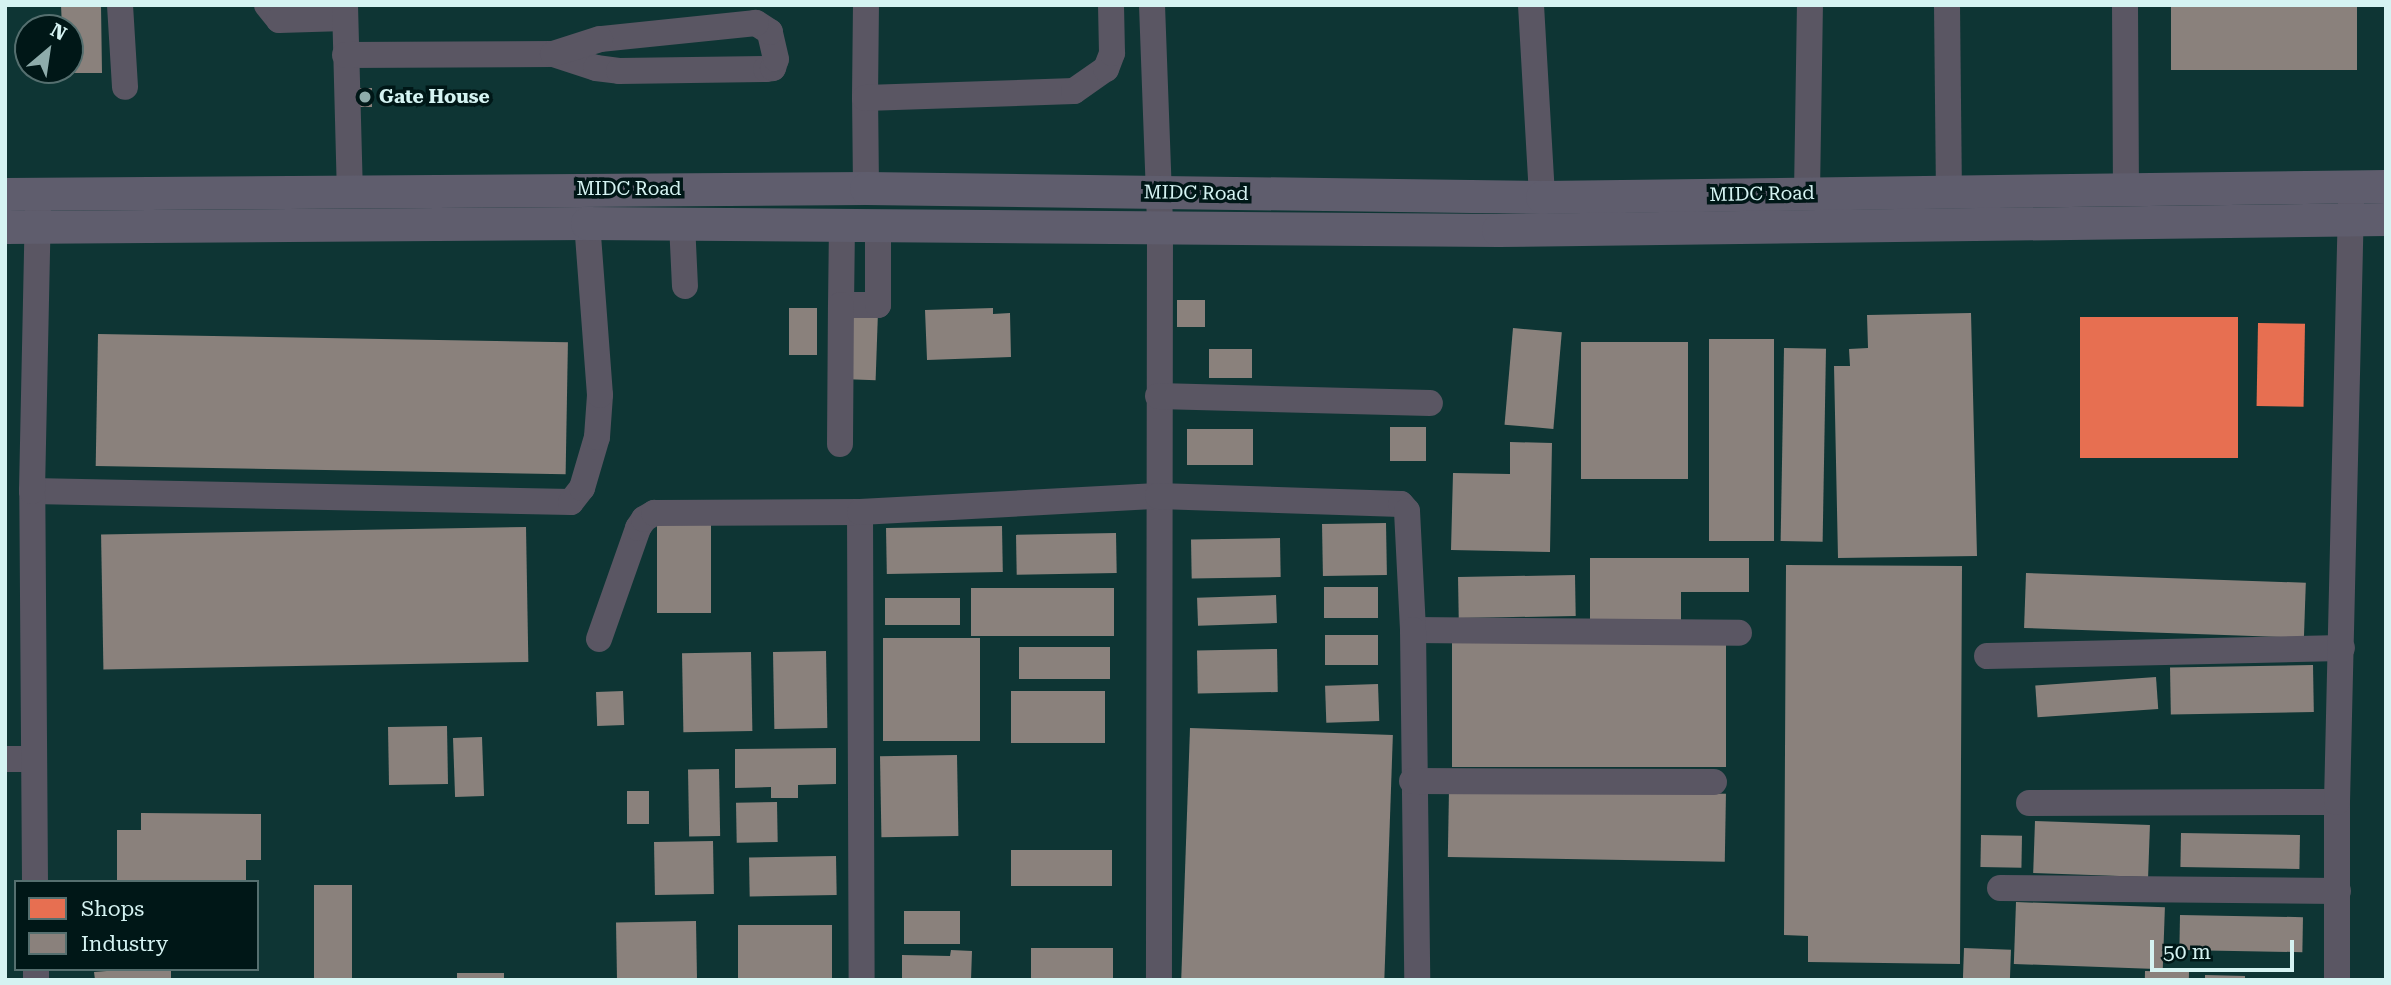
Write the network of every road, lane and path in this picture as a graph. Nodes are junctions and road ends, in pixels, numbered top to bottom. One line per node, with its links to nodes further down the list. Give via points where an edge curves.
1 (120, 5): 13 (street)
2 (267, 5): 10 (street, via 279,20)
3 (866, 5): 14 (street)
4 (1111, 5): 14 (street, via 1112,53 1106,69 1074,91)
5 (1152, 5): 21 (street)
6 (1531, 5): 24 (street)
7 (1810, 5): 22 (street)
8 (1947, 5): 19 (street)
9 (2125, 5): 18 (street)
10 (345, 12): 12 (street)
11 (553, 54): 11 (street, via 619,71 766,69 773,68 776,59 770,32 756,23 600,38); 12 (street)
12 (345, 55): 20 (street)
13 (125, 87)
14 (865, 98): 17 (street)
15 (2351, 186): 16 (main road, MIDC Road); 18 (main road, MIDC Road); 25 (street)
16 (2386, 186)
17 (866, 188): 20 (main road, MIDC Road); 21 (main road, MIDC Road)
18 (2126, 189): 19 (main road, MIDC Road)
19 (1949, 191): 22 (main road, MIDC Road)
20 (350, 193): 23 (main road, MIDC Road)
21 (1158, 193): 24 (main road, MIDC Road); 31 (street)
22 (1807, 193): 24 (main road, MIDC Road)
23 (21, 194): 33 (street)
24 (1542, 197)
25 (2351, 219): 26 (main road, MIDC Road); 31 (main road, MIDC Road, via 1498,230); 45 (street)
26 (2386, 219)
27 (587, 223): 28 (main road, MIDC Road); 33 (main road, MIDC Road); 39 (street, via 600,395 597,437 577,498 571,502)
28 (682, 223): 29 (main road, MIDC Road); 34 (street)
29 (842, 224): 30 (main road, MIDC Road); 35 (street)
30 (878, 224): 31 (main road, MIDC Road); 35 (street, via 878,305)
31 (1160, 225): 36 (street)
32 (5, 227): 33 (main road, MIDC Road)
33 (39, 227): 39 (street)
34 (685, 286)
35 (841, 304): 38 (street)
36 (1158, 396): 37 (street); 40 (street)
37 (1430, 403)
38 (839, 444)
39 (32, 491): 48 (street)
40 (1158, 496): 41 (street); 42 (street, via 1401,504 1407,511); 57 (street)
41 (860, 512): 44 (street, via 654,513 638,528); 56 (street)
42 (1413, 630): 43 (street); 49 (street)
43 (1740, 633)
44 (599, 639)
45 (2342, 648): 46 (street); 51 (street)
46 (1987, 656)
47 (5, 759): 48 (street)
48 (34, 759): 53 (street)
49 (1412, 782): 50 (street); 58 (street)
50 (1714, 782)
51 (2337, 802): 52 (street); 55 (street)
52 (2029, 803)
53 (35, 880)
54 (2000, 887): 55 (street)
55 (2338, 891): 59 (street)
56 (862, 980)
57 (1159, 980)
58 (1417, 980)
59 (2336, 980)

